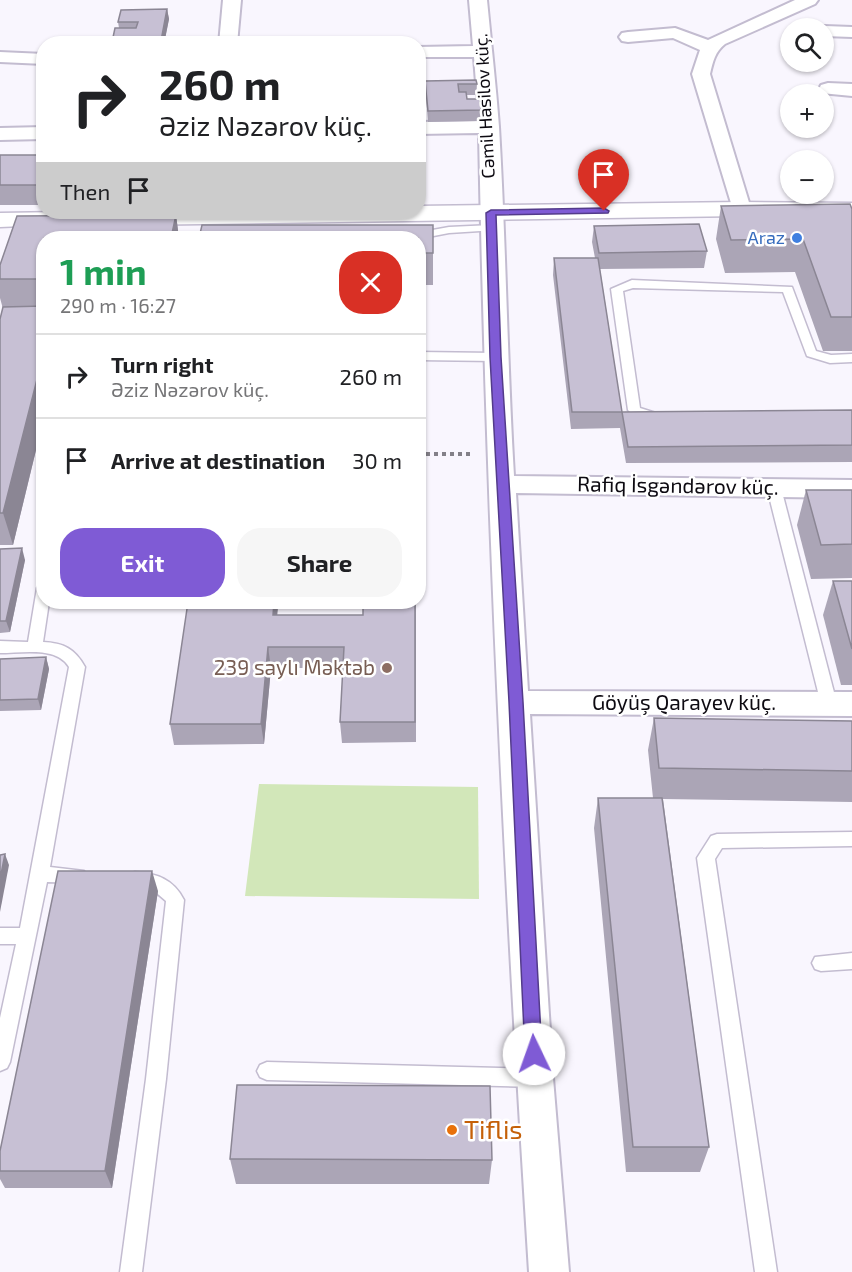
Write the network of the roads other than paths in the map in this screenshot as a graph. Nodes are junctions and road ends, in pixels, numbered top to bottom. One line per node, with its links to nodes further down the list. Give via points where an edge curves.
1 (232, 0): 6 (street)
2 (478, 0): 9 (street, Cəmil Hasilov küç.)
3 (809, 0): 8 (street)
4 (834, 31): 5 (street)
5 (852, 32)
6 (229, 36)
7 (628, 37): 8 (street, via 675,33)
8 (709, 47): 19 (street, via 702,74)
9 (483, 51): 10 (street); 15 (street, Cəmil Hasilov küç.)
10 (426, 52)
11 (0, 57): 12 (street)
12 (36, 59)
13 (834, 89): 14 (street)
14 (852, 90)
15 (489, 127): 16 (street); 24 (street, Cəmil Hasilov küç.)
16 (426, 128)
17 (36, 133): 18 (street)
18 (0, 134)
19 (741, 209): 20 (street); 24 (street)
20 (847, 215)
21 (46, 219): 23 (street)
22 (292, 219): 24 (street)
23 (0, 220)
24 (491, 220): 25 (lane); 27 (street, Cəmil Hasilov küç.)
25 (426, 234)
26 (426, 356): 27 (lane)
27 (495, 357): 30 (street, Cəmil Hasilov küç.)
28 (852, 358): 29 (lane, via 830,359 811,353 788,288 622,286 617,289 634,410 649,417)
29 (673, 416)
30 (503, 484): 31 (street, Rafiq İsgəndərov küç.); 36 (street, Cəmil Hasilov küç.)
31 (774, 488): 32 (street, Rafiq İsgəndərov küç.); 37 (lane)
32 (852, 489)
33 (40, 609): 34 (lane)
34 (34, 646): 35 (lane); 39 (lane, via 55,648 70,655 77,667)
35 (0, 647)
36 (516, 702): 37 (street, Göyüş Qarayev küç.); 48 (street, Cəmil Hasilov küç.)
37 (840, 704)
38 (852, 839): 51 (lane, via 717,841 706,858)
39 (40, 874): 40 (lane); 43 (lane)
40 (98, 877)
41 (121, 878): 49 (lane, via 155,880 175,900)
42 (0, 936): 43 (lane)
43 (27, 936): 46 (lane)
44 (852, 961): 45 (lane)
45 (821, 963)
46 (0, 1062)
47 (267, 1071): 48 (lane)
48 (535, 1078): 50 (street, Cəmil Hasilov küç.)
49 (131, 1272)
50 (549, 1272)
51 (766, 1272)

